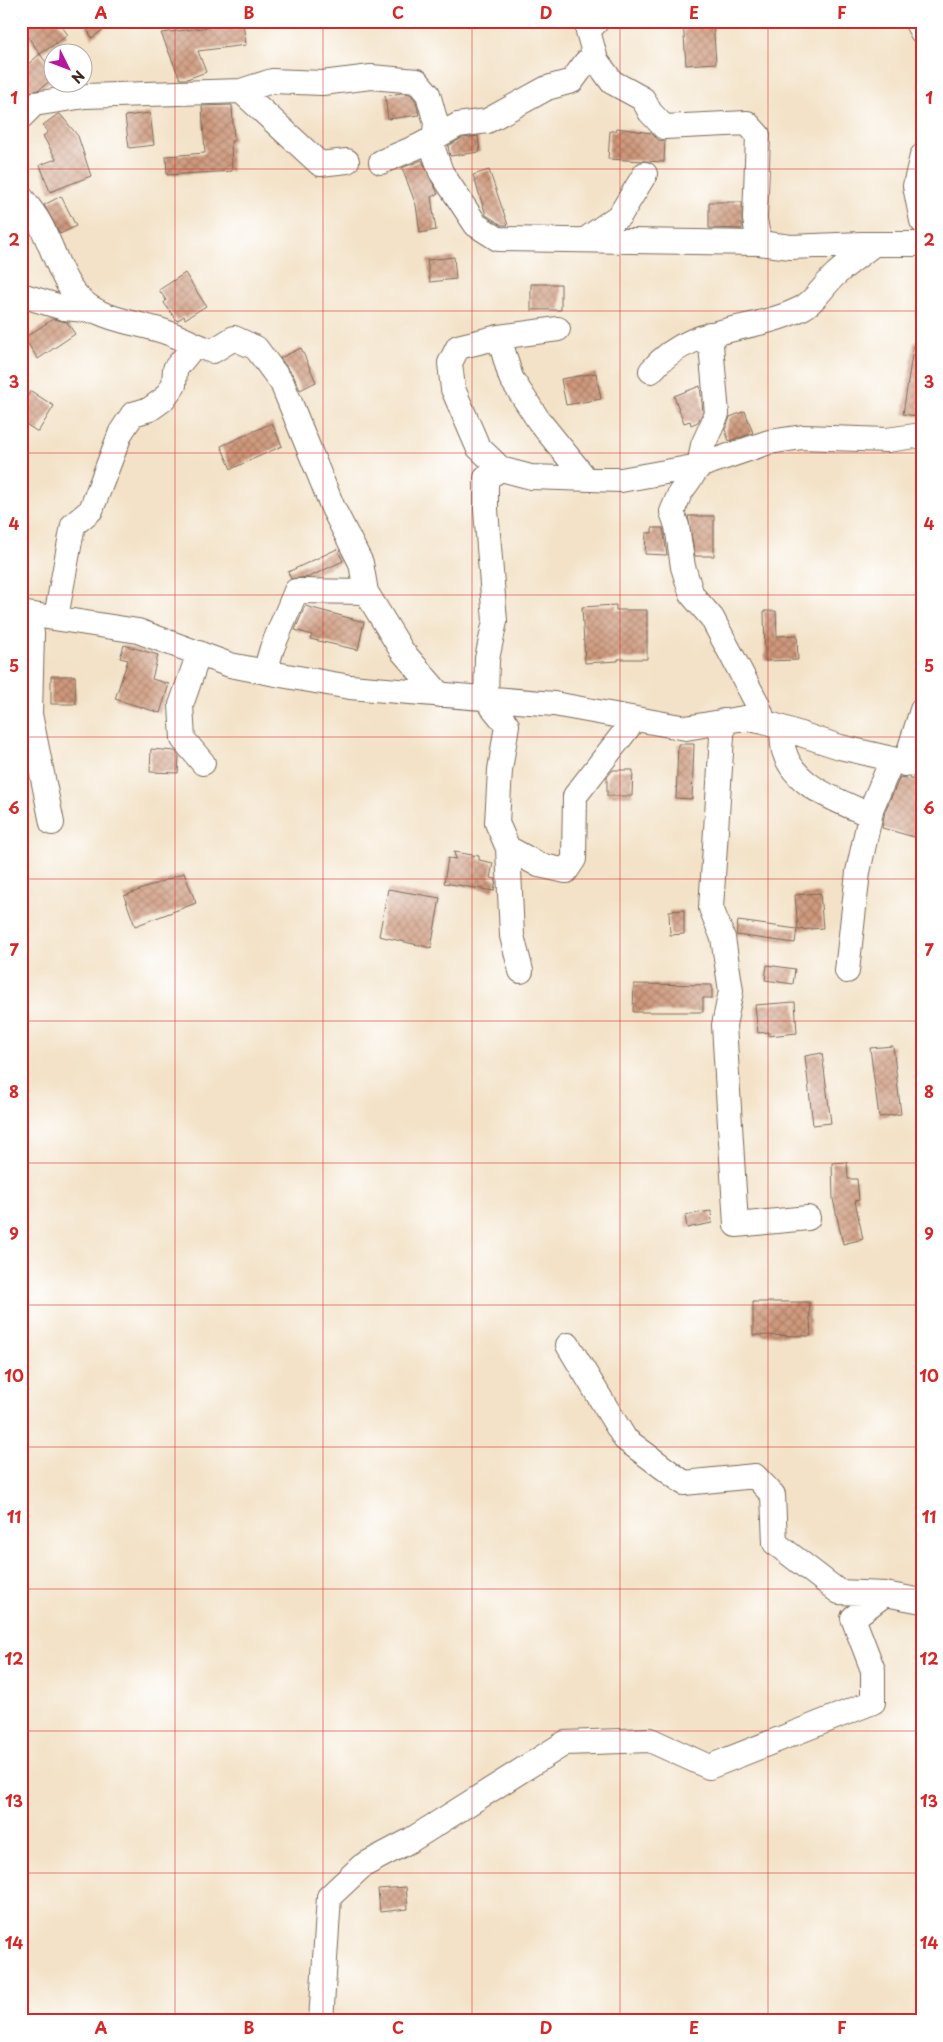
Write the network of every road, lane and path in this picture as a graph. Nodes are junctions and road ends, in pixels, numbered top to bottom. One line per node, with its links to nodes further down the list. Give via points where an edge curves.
1 (597, 21): 4 (street, via 588,31)
2 (916, 21): 3 (street)
3 (922, 32)
4 (596, 60): 7 (street, via 586,62 572,82 547,88 487,121 458,125); 15 (street, via 612,82 643,99 664,127 747,123 758,135 754,219)
5 (241, 91): 6 (street, via 85,96 34,104); 7 (street, via 272,81 322,83 371,77 417,81 428,94 436,124); 9 (street, via 320,164)
6 (21, 117)
7 (435, 138): 10 (street); 14 (street, via 434,149 441,172 476,225 498,238)
8 (922, 156): 13 (street, via 915,186)
9 (347, 161)
10 (381, 162)
11 (645, 174): 14 (street, via 620,214)
12 (21, 197): 19 (street, via 39,222 69,286)
13 (922, 221)
14 (586, 240): 15 (street)
15 (759, 243): 16 (street, via 792,247)
16 (874, 244): 17 (street); 21 (street, via 835,275 803,308 780,318)
17 (922, 244)
18 (21, 295): 19 (street, via 64,308)
19 (97, 311): 23 (street, via 170,334)
20 (558, 328): 22 (street)
21 (710, 334): 24 (street, via 685,342 662,358); 26 (street, via 717,414 703,445)
22 (499, 337): 27 (street, via 458,347 450,363 453,389 478,447); 28 (street, via 511,378)
23 (194, 346): 29 (street, via 213,351 234,338 256,348 282,383 333,508 362,563); 31 (street, via 175,369 174,385 164,399 150,409 133,414 121,432 91,510 73,525)
24 (651, 371)
25 (922, 435): 26 (street, via 888,440 803,437 760,445)
26 (699, 466): 28 (street, via 621,480); 39 (street, via 680,492 672,512 683,567 692,595 712,618 758,705)
27 (501, 469): 28 (street, via 530,478); 35 (street, via 486,478 495,621 487,659)
28 (586, 479)
29 (366, 592): 33 (street, via 296,591); 34 (street, via 402,651)
30 (22, 613): 31 (street); 43 (street, via 32,633 30,714)
31 (56, 617): 32 (street, via 138,631)
32 (199, 653): 33 (street, via 230,665); 40 (street, via 181,705 183,739)
33 (265, 672): 34 (street, via 350,687)
34 (440, 695): 35 (street)
35 (486, 699): 37 (street, via 554,704); 44 (street, via 507,725 497,823)
36 (922, 710): 41 (street)
37 (634, 720): 38 (street, via 686,728); 44 (street, via 575,796 574,859 566,870 539,865)
38 (723, 721): 39 (street, via 744,718); 47 (street, via 712,908 724,938 732,991 724,1025 736,1225)
39 (773, 725): 41 (street); 42 (street, via 798,775 818,791)
40 (203, 763)
41 (906, 764): 42 (street)
42 (870, 815): 46 (street, via 858,872)
43 (52, 823)
44 (508, 848): 45 (street, via 512,936)
45 (521, 971)
46 (847, 972)
47 (808, 1218)
48 (568, 1345): 49 (street, via 625,1439 684,1482 755,1476 773,1495 775,1544 839,1592)
49 (885, 1594): 50 (street); 51 (street, via 852,1618 873,1670 873,1702 709,1767 650,1740 565,1742 411,1840 362,1866 329,1897)
50 (922, 1601)
51 (321, 2021)

